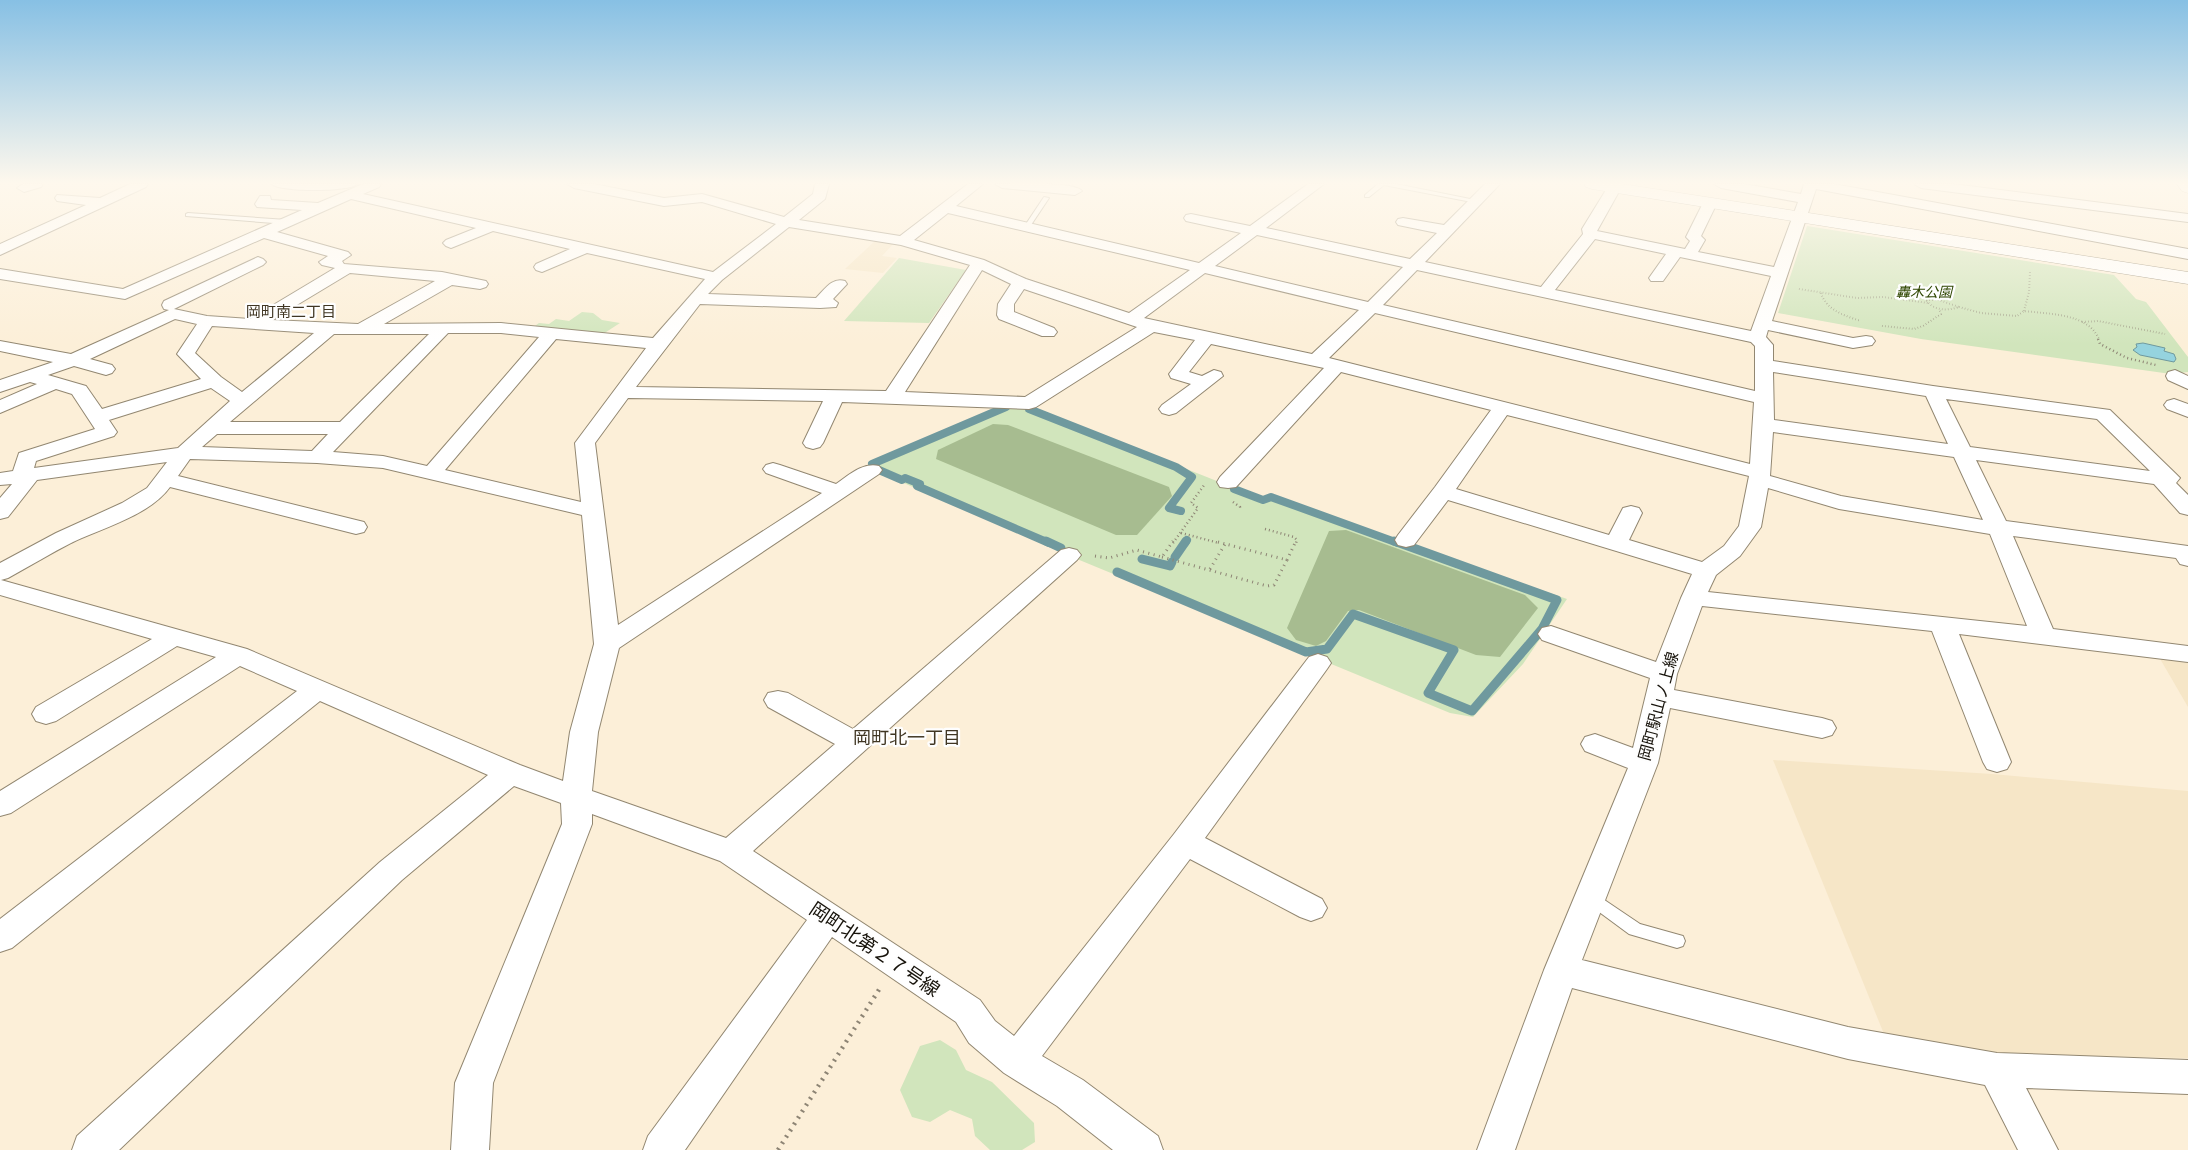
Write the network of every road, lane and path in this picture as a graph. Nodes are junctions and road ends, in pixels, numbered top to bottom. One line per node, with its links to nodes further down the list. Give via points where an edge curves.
1 (25, 238): 21 (street)
2 (252, 238): 45 (street)
3 (279, 238): 30 (street, via 343,255 327,262)
4 (464, 238): 22 (street)
5 (541, 238): 23 (street)
6 (766, 238): 35 (street)
7 (883, 238): 20 (street)
8 (908, 238): 20 (street)
9 (1073, 238): 32 (street)
10 (1243, 238): 32 (street)
11 (1284, 238): 29 (street)
12 (1439, 238): 29 (street)
13 (1589, 238): 43 (street)
14 (1609, 238): 25 (street)
15 (1695, 238): 25 (street, via 1698,240)
16 (1793, 238): 38 (street)
17 (2001, 238): 37 (street)
18 (2111, 238): 26 (street)
19 (0, 239): 21 (street)
20 (904, 241): 28 (street)
21 (16, 242): 24 (street)
22 (451, 243)
23 (585, 248): 31 (street); 35 (street)
24 (0, 250)
25 (1682, 253): 36 (street); 38 (street)
26 (2188, 254)
27 (258, 262): 53 (street)
28 (980, 263): 40 (street); 86 (street)
29 (1414, 265): 43 (street); 50 (street)
30 (347, 268): 39 (street); 59 (street)
31 (542, 268)
32 (1202, 268): 50 (street); 55 (street)
33 (2036, 269): 54 (path, via 2030,270)
34 (0, 274): 45 (street)
35 (716, 277): 47 (street)
36 (1657, 278)
37 (2188, 278)
38 (1778, 279): 44 (path); 65 (street)
39 (449, 280): 41 (street); 46 (street)
40 (1020, 282): 55 (street); 66 (street, via 1006,304 1004,315)
41 (480, 284)
42 (839, 284): 47 (street, via 825,303)
43 (1544, 293): 65 (street)
44 (1821, 293): 49 (path); 57 (path, via 1826,304)
45 (125, 294): 53 (street)
46 (419, 296): 48 (street); 64 (street)
47 (694, 298): 71 (street)
48 (445, 300)
49 (1928, 303): 51 (path, via 1926,300 1932,299); 52 (path)
50 (1372, 307): 74 (street); 87 (street)
51 (1959, 307): 52 (path); 54 (path, via 2017,316)
52 (1939, 309): 60 (path, via 1941,314 1923,326 1911,329)
53 (171, 310): 56 (street); 73 (street)
54 (2024, 311): 58 (path)
55 (1131, 320): 61 (street)
56 (207, 321): 59 (street); 80 (street, via 186,354)
57 (1866, 322)
58 (2082, 322): 68 (path, via 2098,321); 77 (path, via 2097,333 2100,344 2110,351)
59 (254, 323): 63 (street)
60 (1875, 324)
61 (1151, 326): 69 (street); 86 (street, via 1029,403)
62 (444, 328): 64 (street); 67 (street, via 501,328); 95 (street)
63 (330, 329): 64 (street); 88 (street)
64 (362, 329)
65 (1760, 331): 70 (street); 76 (street, 岡町駅山ノ上線)
66 (1048, 332)
67 (551, 334): 71 (street); 102 (street)
68 (2166, 334)
69 (1207, 338): 74 (street); 91 (street, via 1178,374 1212,378)
70 (1866, 342)
71 (658, 344): 83 (street)
72 (0, 346): 73 (street)
73 (74, 360): 78 (street); 79 (street)
74 (1316, 360): 75 (street)
75 (1337, 365): 90 (street); 108 (street)
76 (1764, 365): 84 (street); 87 (street, 岡町駅山ノ上線)
77 (2159, 366)
78 (106, 369)
79 (30, 376): 81 (street); 82 (street)
80 (214, 381): 88 (street); 92 (street)
81 (54, 383): 89 (street); 92 (street, via 79,390)
82 (0, 386)
83 (623, 392): 85 (street); 112 (street, via 585,444)
84 (1933, 392): 97 (street); 105 (street, via 2103,414)
85 (835, 397): 86 (street); 96 (street)
86 (892, 397)
87 (1764, 399): 93 (street, 岡町駅山ノ上線)
88 (242, 402): 94 (street)
89 (0, 407)
90 (1503, 407): 104 (street); 110 (street)
91 (1169, 409)
92 (96, 417): 103 (street, via 107,432 26,457)
93 (1764, 425): 97 (street); 104 (street, 岡町駅山ノ上線)
94 (212, 428): 95 (street); 98 (street)
95 (347, 428): 99 (street)
96 (814, 443)
97 (1961, 452): 105 (street); 116 (street)
98 (184, 453): 99 (street); 103 (street); 107 (street)
99 (317, 458): 102 (street, via 383,462)
100 (773, 469): 109 (street)
101 (872, 470): 109 (street)
102 (432, 473): 112 (street)
103 (25, 475): 106 (street); 113 (street, via 27,479)
104 (1759, 476): 116 (street, via 1839,502); 127 (street, 岡町駅山ノ上線, via 1750,527 1732,551)
105 (2173, 477): 111 (street)
106 (0, 479)
107 (166, 480): 115 (street); 128 (street, via 143,501)
108 (1228, 482): 118 (path, via 1203,484 1191,504 1198,508)
109 (838, 492): 135 (street)
110 (1443, 492): 119 (street); 121 (street)
111 (2188, 508)
112 (592, 511): 135 (street)
113 (0, 512)
114 (1631, 513): 121 (street)
115 (356, 527)
116 (1998, 528): 122 (street); 133 (street)
117 (1265, 529): 125 (path, via 1294,536 1297,540)
118 (1181, 533): 120 (path); 124 (path)
119 (1406, 540)
120 (1225, 544): 125 (path); 126 (path)
121 (1615, 545): 127 (street)
122 (2187, 555)
123 (1069, 556): 124 (path, via 1109,558 1137,550); 144 (street)
124 (1162, 557): 126 (path)
125 (1287, 560): 126 (path, via 1274,585 1267,586)
126 (1210, 570)
127 (1706, 572): 130 (street, 岡町駅山ノ上線)
128 (0, 573)
129 (0, 587): 134 (street, 岡町北第２７号線)
130 (1693, 598): 131 (street); 139 (street, 岡町駅山ノ上線)
131 (1942, 624): 133 (street); 146 (street)
132 (1551, 634): 139 (street)
133 (2044, 636): 136 (street)
134 (173, 637): 137 (street, 岡町北第２７号線); 142 (street)
135 (607, 644): 149 (street, via 584,732)
136 (2188, 654)
137 (238, 655): 140 (street, 岡町北第２７号線); 150 (street)
138 (1318, 662): 151 (street)
139 (1662, 686): 143 (street); 147 (street, 岡町駅山ノ上線)
140 (316, 690): 148 (street, 岡町北第２７号線); 156 (street)
141 (778, 700): 144 (street)
142 (46, 714)
143 (1822, 728)
144 (856, 743): 152 (street)
145 (1595, 744): 147 (street)
146 (1997, 762)
147 (1644, 763): 153 (street, 岡町駅山ノ上線)
148 (510, 773): 149 (street, 岡町北第２７号線); 163 (street, via 391,871)
149 (576, 797): 152 (street, 岡町北第２７号線); 164 (street, via 577,824 474,1083)
150 (0, 804)
151 (1185, 842): 154 (street); 160 (street)
152 (731, 852): 155 (street, 岡町北第２７号線)
153 (1590, 898): 157 (lane, via 1635,929); 158 (street, 岡町駅山ノ上線)
154 (1311, 908)
155 (828, 917): 160 (street, 岡町北第２７号線, via 968,1011 982,1032); 165 (street)
156 (0, 938)
157 (1677, 941)
158 (1561, 970): 161 (street, via 1848,1043); 168 (street, 岡町駅山ノ上線)
159 (881, 985): 166 (path)
160 (1017, 1061): 167 (street, 岡町北第２７号線, via 1070,1094)
161 (1997, 1070): 162 (street); 169 (street)
162 (2188, 1077)
163 (90, 1150)
164 (470, 1150)
165 (662, 1150)
166 (778, 1150)
167 (1144, 1150)
168 (1496, 1150)
169 (2039, 1150)

